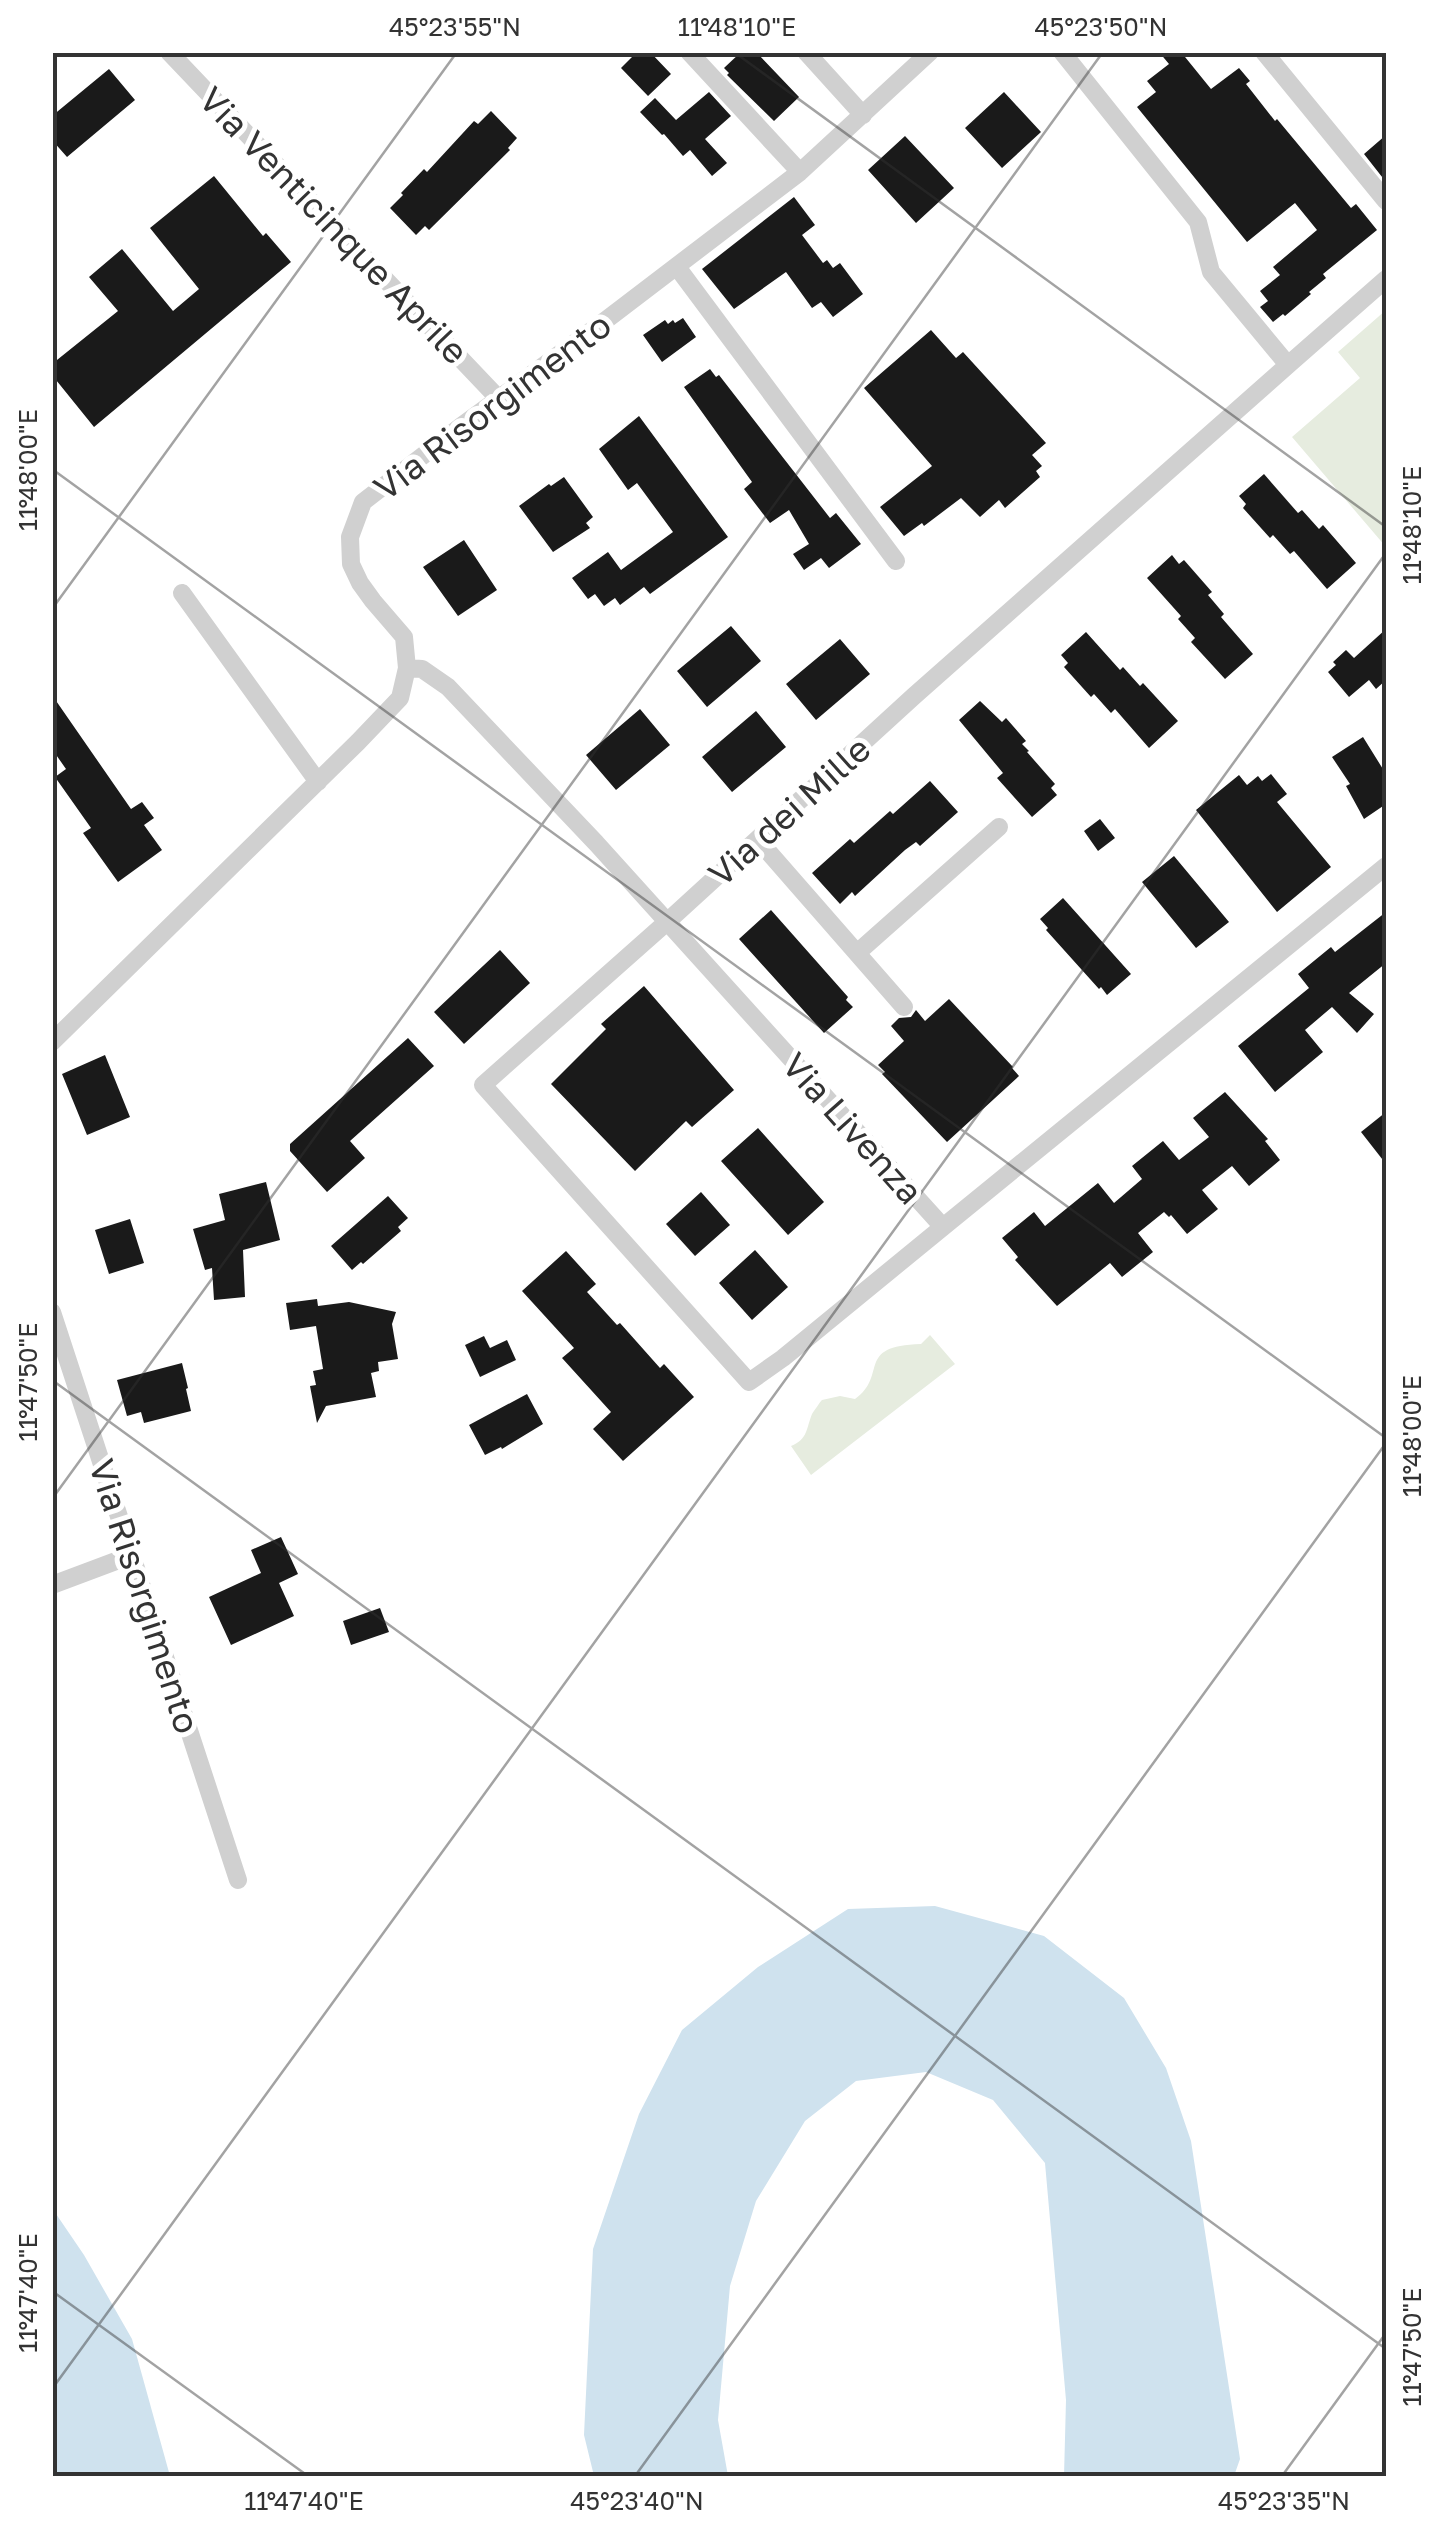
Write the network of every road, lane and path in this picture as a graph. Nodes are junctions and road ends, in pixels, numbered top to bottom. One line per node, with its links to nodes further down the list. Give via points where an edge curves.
1 (170, 52): 13 (street, Via Venticinque Aprile)
2 (689, 52): 8 (street)
3 (806, 52): 7 (street)
4 (930, 52): 7 (street, Via Risorgimento)
5 (1062, 52): 12 (street, via 1198,222 1211,272)
6 (1264, 52): 9 (street)
7 (863, 115): 8 (street, Via Risorgimento)
8 (800, 172): 10 (street, Via Risorgimento)
9 (1386, 201)
10 (677, 267): 13 (street, Via Risorgimento); 14 (street)
11 (1386, 279): 12 (street, Via dei Mille)
12 (1288, 364): 19 (street, Via dei Mille)
13 (499, 399): 16 (street, Via Risorgimento, via 363,502 350,537 360,583 404,637)
14 (896, 561)
15 (182, 592): 17 (street)
16 (407, 668): 17 (street, via 400,698); 21 (street, Via Livenza, via 422,669 448,687)
17 (318, 782): 24 (street)
18 (999, 827): 22 (street)
19 (758, 840): 21 (street, Via dei Mille); 22 (street)
20 (1386, 866): 25 (street, Via Livenza)
21 (668, 922): 25 (street, Via Livenza); 25 (street, Via dei Mille, via 483,1085 749,1382)
22 (857, 954): 23 (street)
23 (904, 1007)
24 (52, 1042)
25 (943, 1227)
26 (52, 1312): 27 (street, Via Risorgimento)
27 (132, 1555): 28 (street); 29 (street, Via Risorgimento)
28 (52, 1585)
29 (238, 1880)

